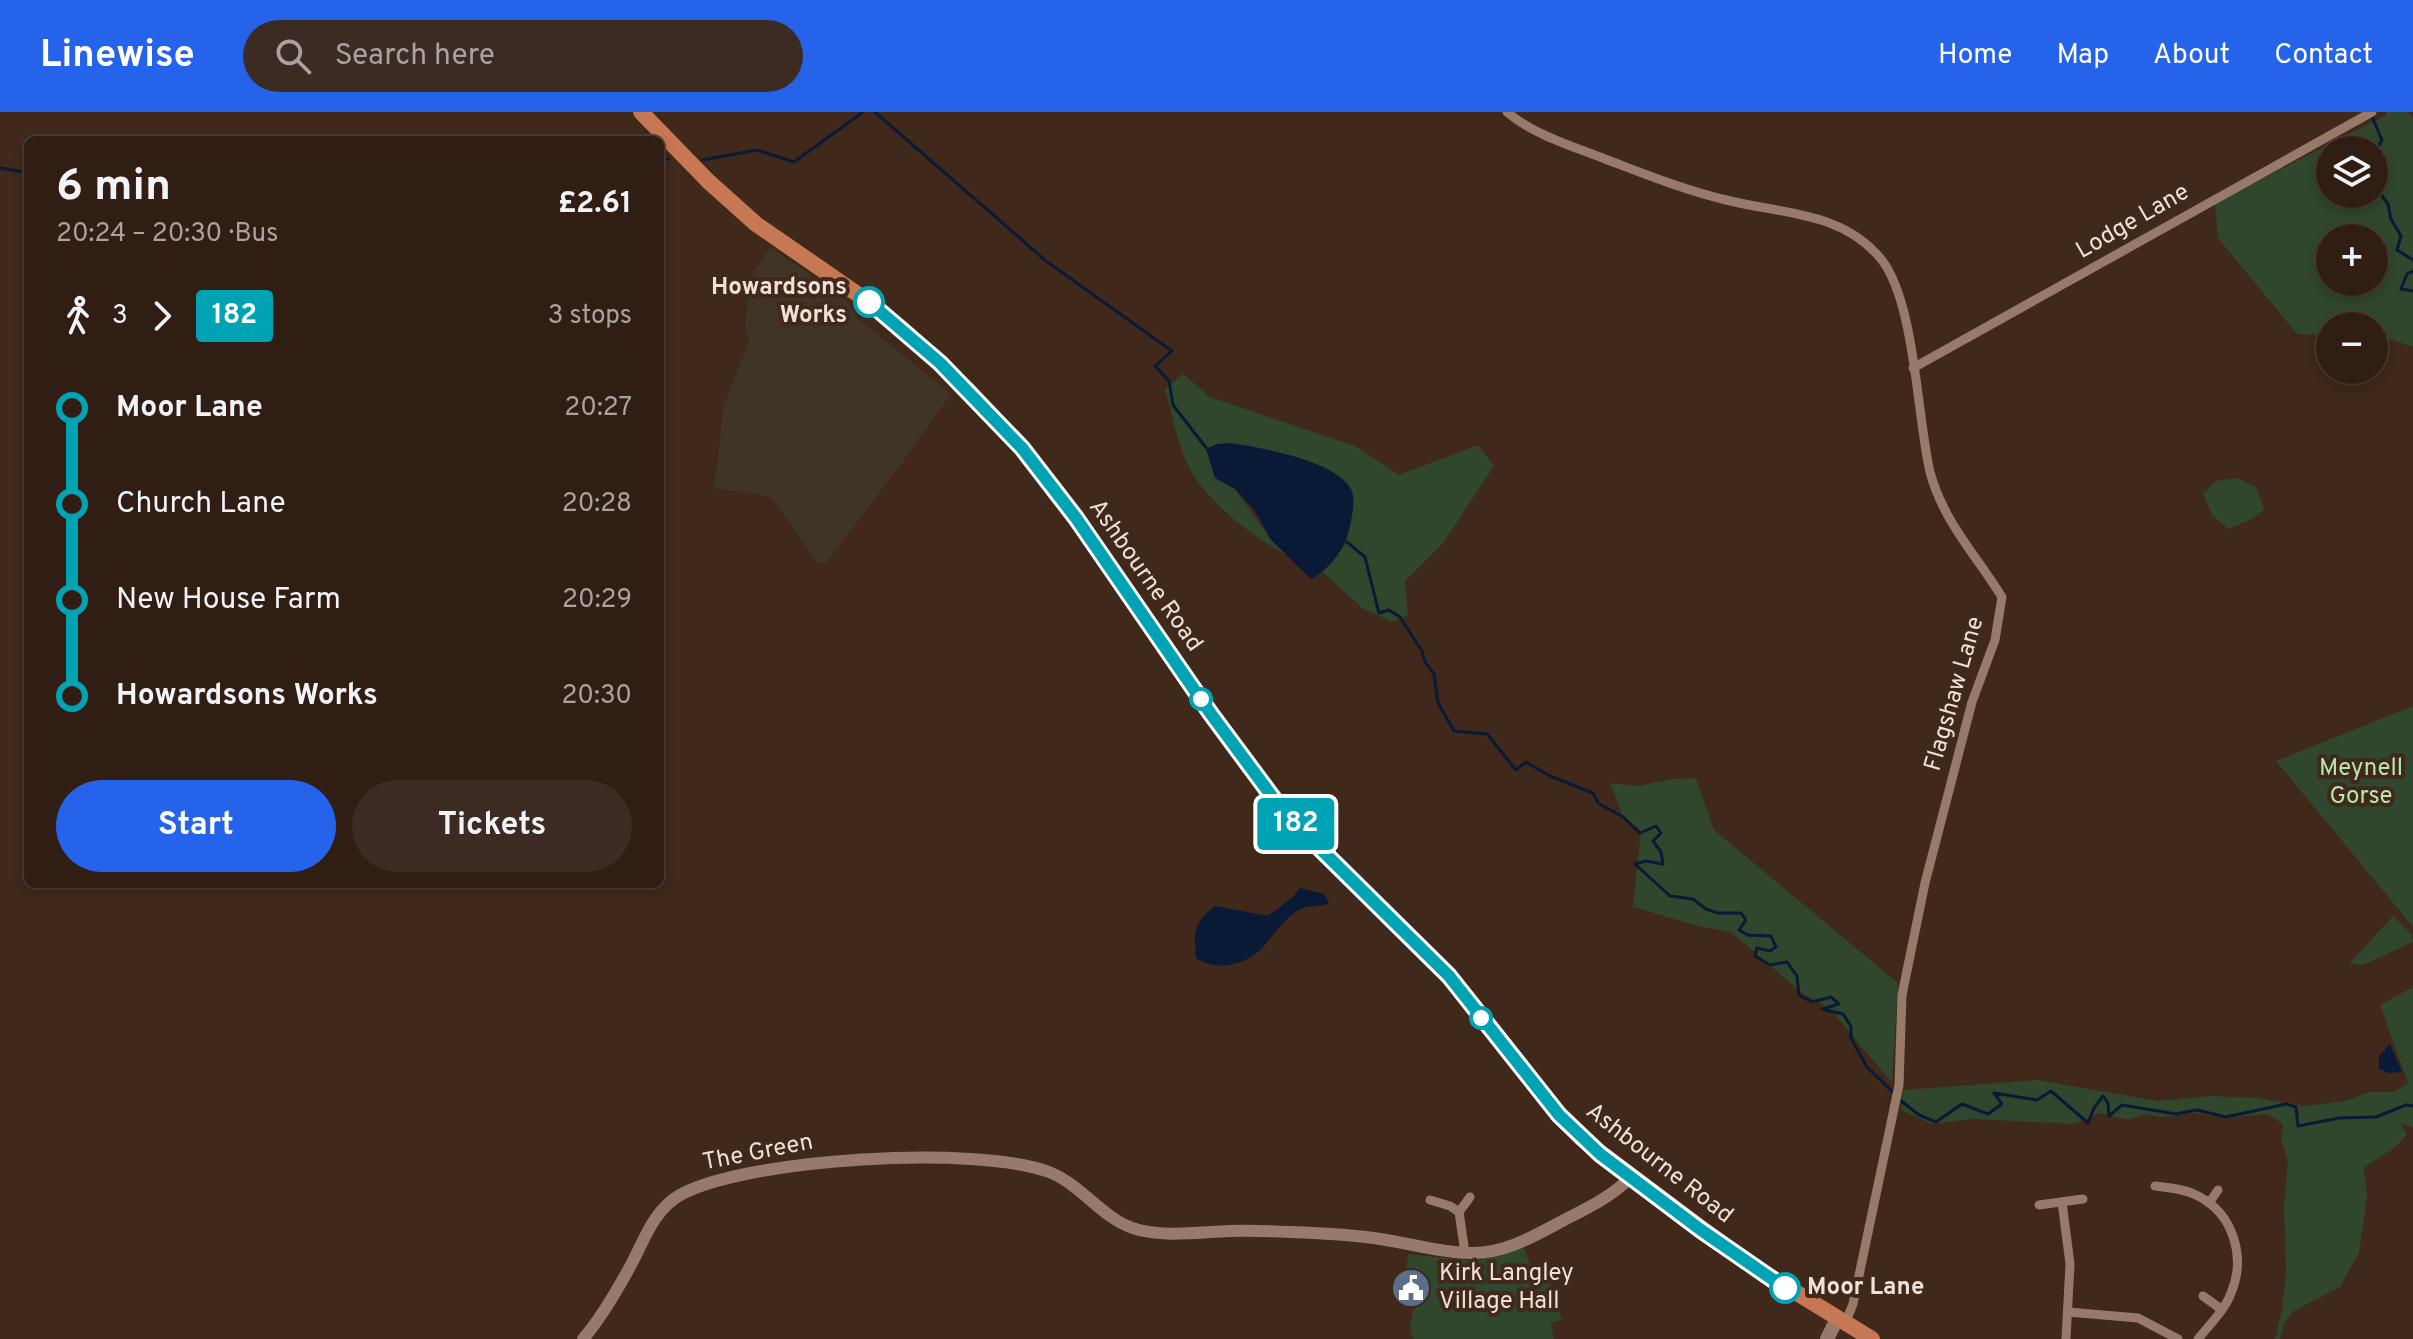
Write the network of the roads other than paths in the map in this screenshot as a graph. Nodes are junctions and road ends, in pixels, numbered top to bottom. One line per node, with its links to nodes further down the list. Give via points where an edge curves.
1 (641, 112): 5 (highway, Ashbourne Road, via 756,224 866,300 967,389 1057,492 1285,814 1449,976 1570,1126)
2 (1507, 112): 4 (street, Flagshaw Lane, via 1550,138 1688,191 1807,215 1856,235 1883,262 1895,286)
3 (2372, 112): 4 (street, Lodge Lane)
4 (1913, 368): 19 (street, Flagshaw Lane, via 1930,471 1942,509 2002,597 1995,640 1972,702 1925,883 1902,995 1899,1085 1853,1304)
5 (1631, 1177): 15 (street, The Green, via 1607,1198 1527,1240); 19 (highway, Ashbourne Road, via 1745,1261)
6 (2155, 1186): 12 (street)
7 (2218, 1190): 12 (street)
8 (1470, 1197): 14 (street)
9 (2083, 1199): 11 (street)
10 (1430, 1200): 14 (street)
11 (2062, 1202): 13 (street); 18 (street, via 2070,1264)
12 (2209, 1203): 17 (street, via 2237,1248 2236,1280)
13 (2039, 1205)
14 (1459, 1212): 15 (street)
15 (1465, 1253): 20 (street, The Green, via 1341,1233 1148,1232 1115,1221 1065,1179 1045,1171 988,1161 826,1162 735,1176 677,1197 650,1223)
16 (2203, 1296): 17 (street)
17 (2221, 1309): 25 (street)
18 (2068, 1312): 23 (street); 24 (street, via 2138,1318)
19 (1841, 1322): 21 (main road); 22 (highway, Ashbourne Road)
20 (583, 1339)
21 (1827, 1339)
22 (1872, 1339)
23 (2066, 1339)
24 (2178, 1339)
25 (2198, 1339)

